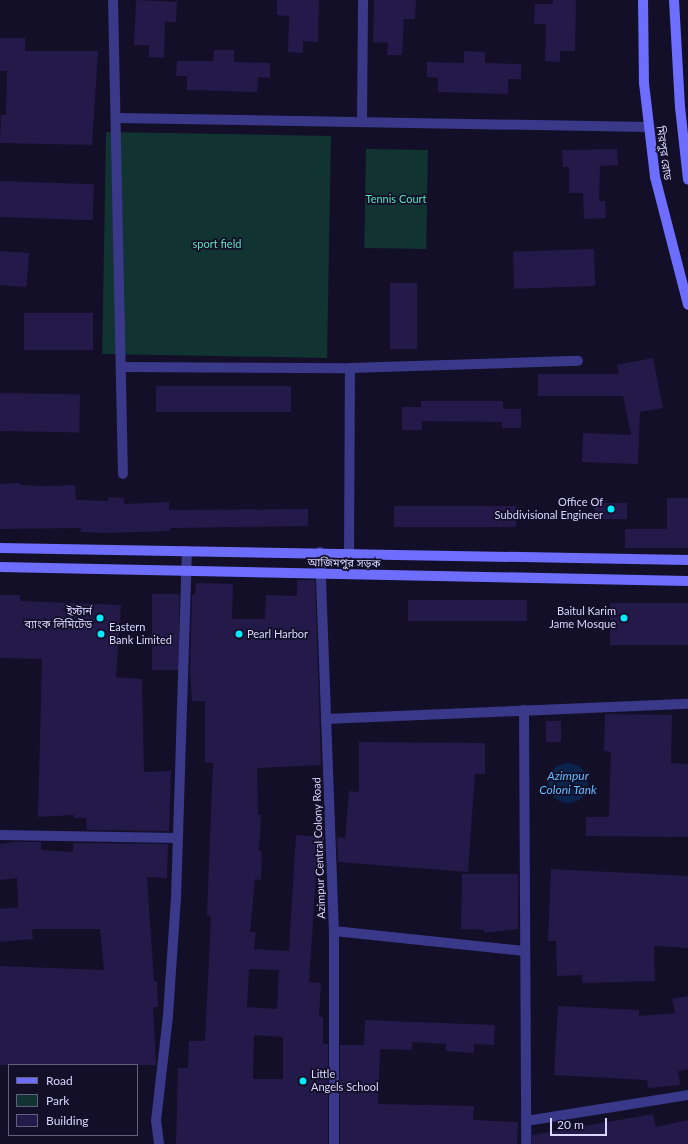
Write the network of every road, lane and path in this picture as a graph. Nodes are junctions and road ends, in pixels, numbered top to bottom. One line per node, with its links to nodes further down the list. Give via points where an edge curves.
1 (113, 0): 5 (street)
2 (363, 0): 6 (street)
3 (643, 0): 7 (main road, মিরপুর রোড)
4 (674, 0): 8 (main road, মিরপুর রোড, via 680,107)
5 (117, 118): 6 (street); 11 (street)
6 (362, 121): 7 (street)
7 (648, 127): 9 (main road, মিরপুর রোড, via 654,177)
8 (688, 180)
9 (688, 305)
10 (578, 361): 12 (street)
11 (122, 367): 12 (street); 13 (street)
12 (350, 368): 17 (street)
13 (123, 474)
14 (0, 548): 15 (main road, আজিমপুর সড়ক)
15 (188, 551): 16 (main road, আজিমপুর সড়ক); 20 (street)
16 (320, 552): 17 (main road, আজিমপুর সড়ক); 21 (street, Azimpur Central Colony Road)
17 (349, 553): 18 (main road, আজিমপুর সড়ক)
18 (688, 560)
19 (0, 567): 20 (main road, আজিমপুর সড়ক)
20 (187, 569): 21 (main road, আজিমপুর সড়ক); 27 (street)
21 (321, 575): 22 (main road, আজিমপুর সড়ক); 25 (street, Azimpur Central Colony Road)
22 (688, 581)
23 (688, 704): 24 (street)
24 (524, 710): 25 (street); 29 (street)
25 (326, 719): 28 (street, Azimpur Central Colony Road)
26 (0, 835): 27 (street)
27 (176, 838): 32 (street, via 174,946 156,1121)
28 (334, 931): 29 (street); 33 (street, Azimpur Central Colony Road)
29 (525, 951): 31 (street)
30 (688, 1095): 31 (street)
31 (526, 1121): 34 (street)
32 (159, 1144)
33 (334, 1144)
34 (526, 1144)

